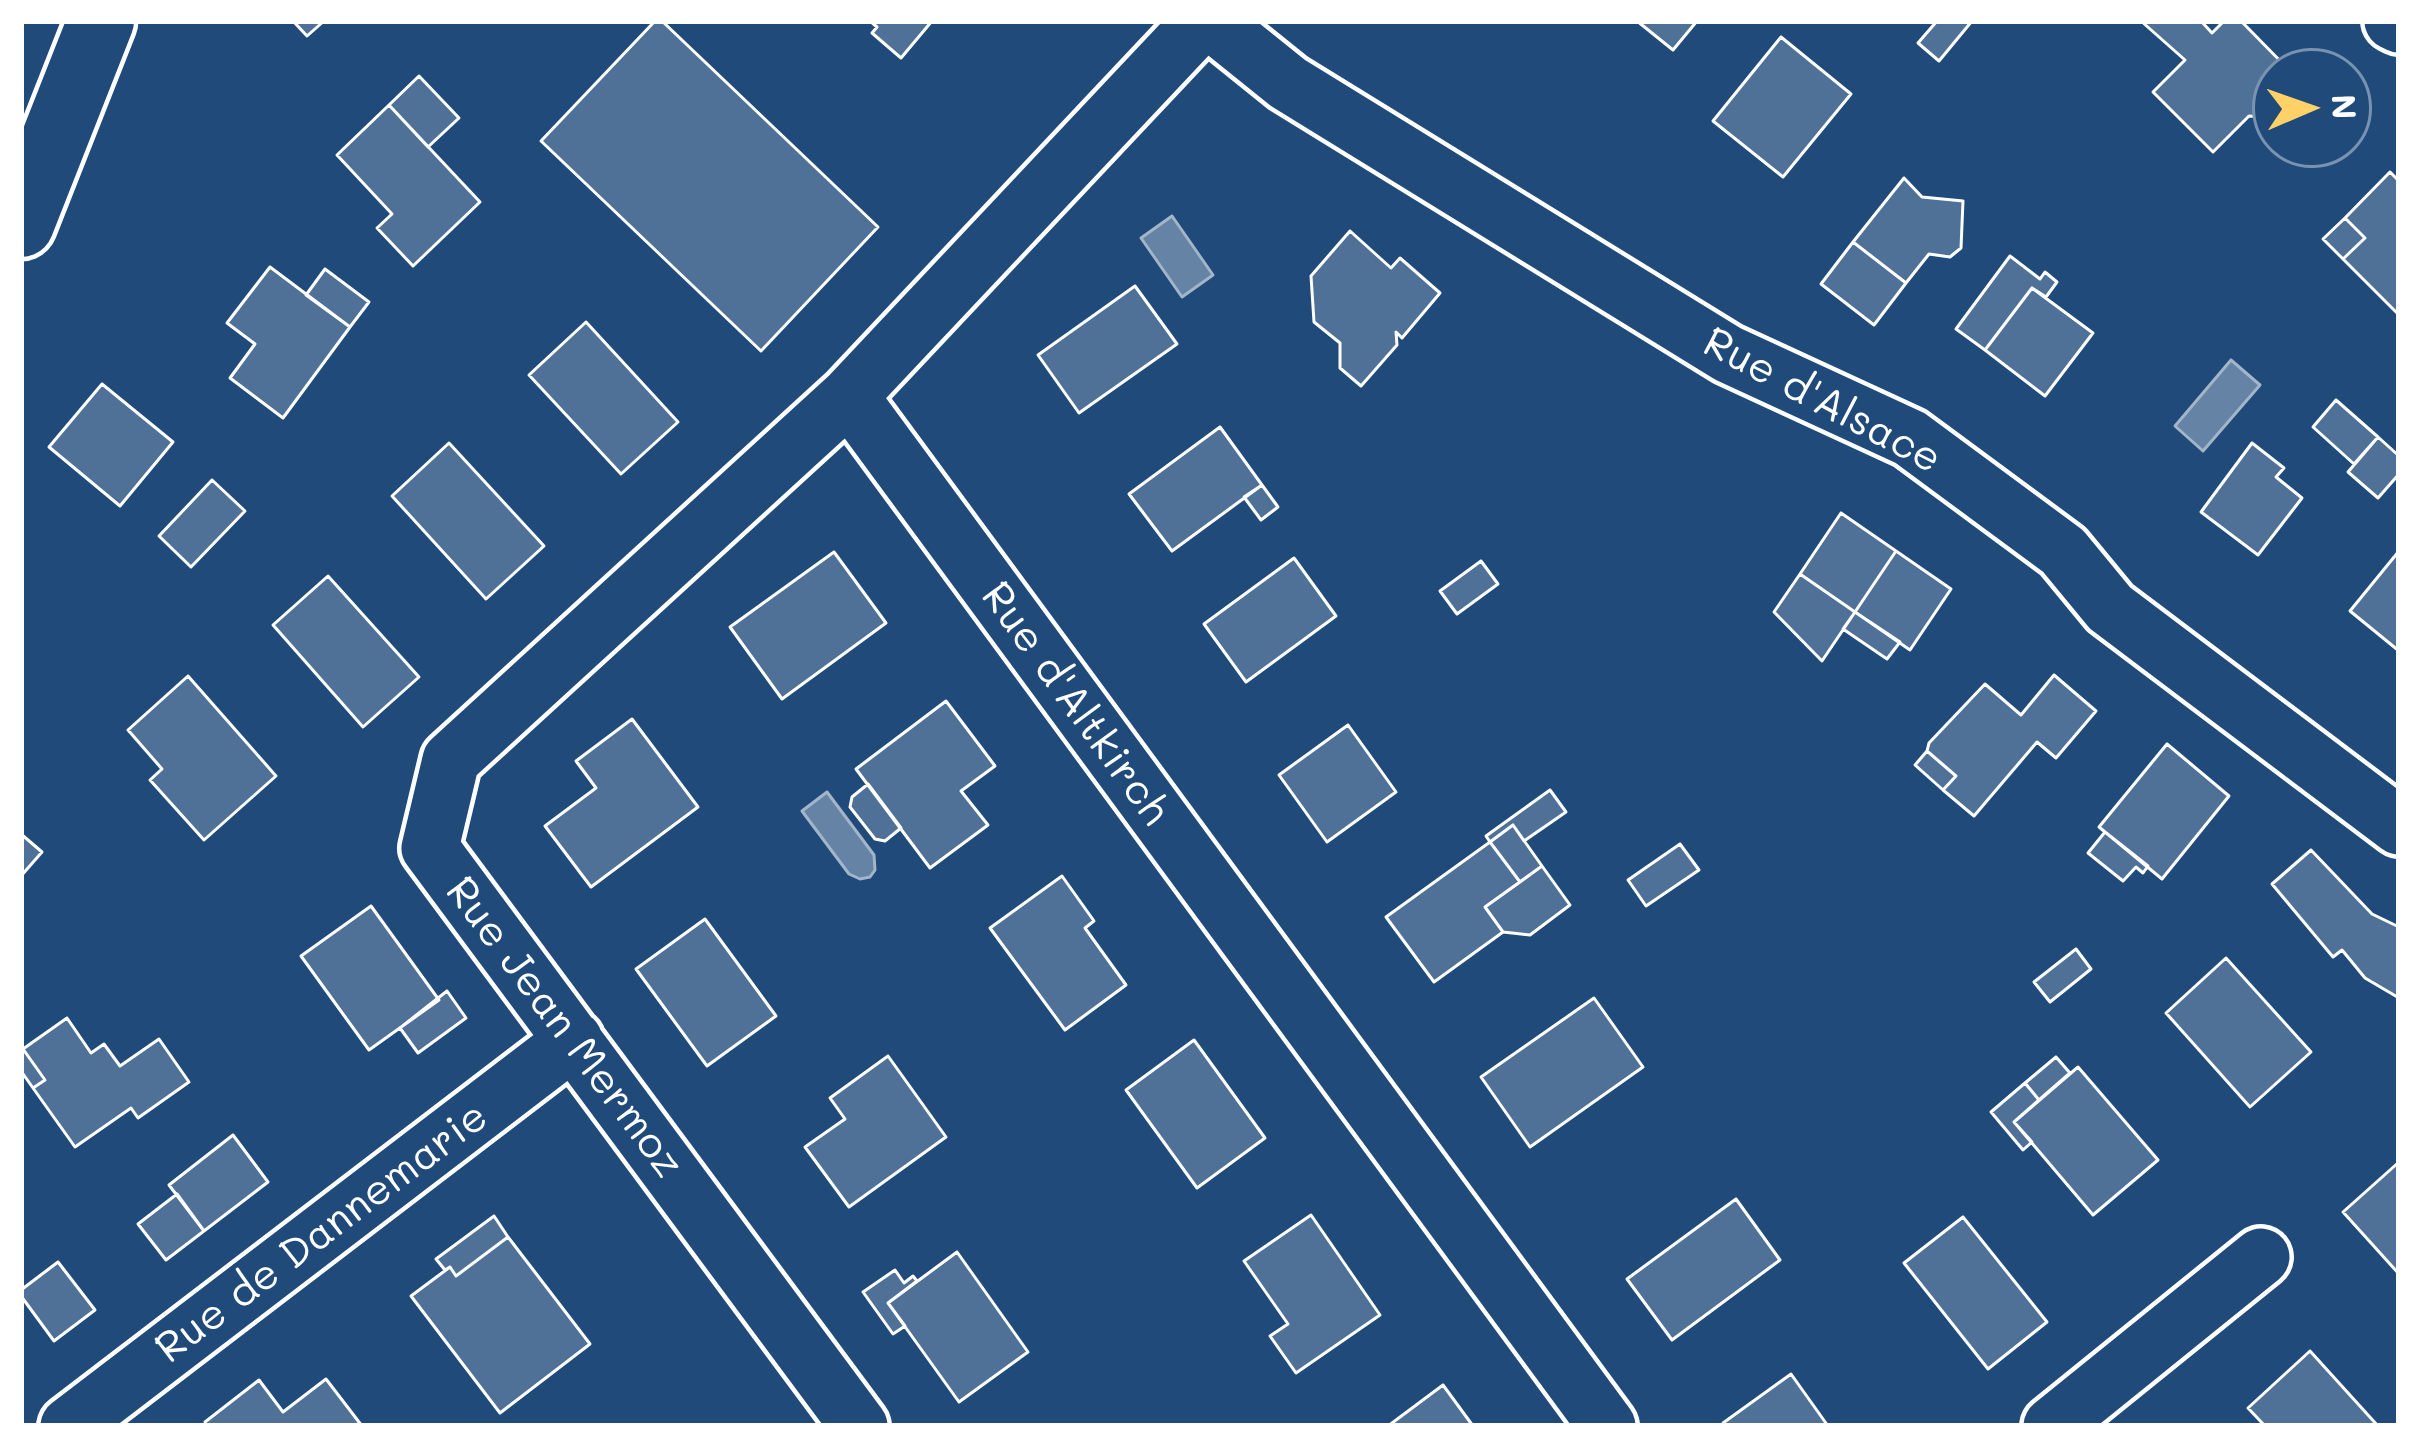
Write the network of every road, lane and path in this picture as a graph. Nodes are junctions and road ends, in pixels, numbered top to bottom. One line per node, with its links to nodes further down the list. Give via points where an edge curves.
1 (101, 21): 3 (main road)
2 (1206, 21): 4 (street); 5 (street, Rue d'Alsace, via 1288,82 1728,354 1910,438 2062,550 2110,608)
3 (21, 224)
4 (849, 396): 6 (street, Rue Jean Mermoz, via 451,760 430,848); 10 (street, Rue d'Altkirch)
5 (2399, 826)
6 (574, 1040): 8 (street, Rue de Dannemarie); 9 (street, Rue Jean Mermoz)
7 (2260, 1257): 11 (street)
8 (69, 1426)
9 (859, 1426)
10 (1606, 1426)
11 (2052, 1426)

